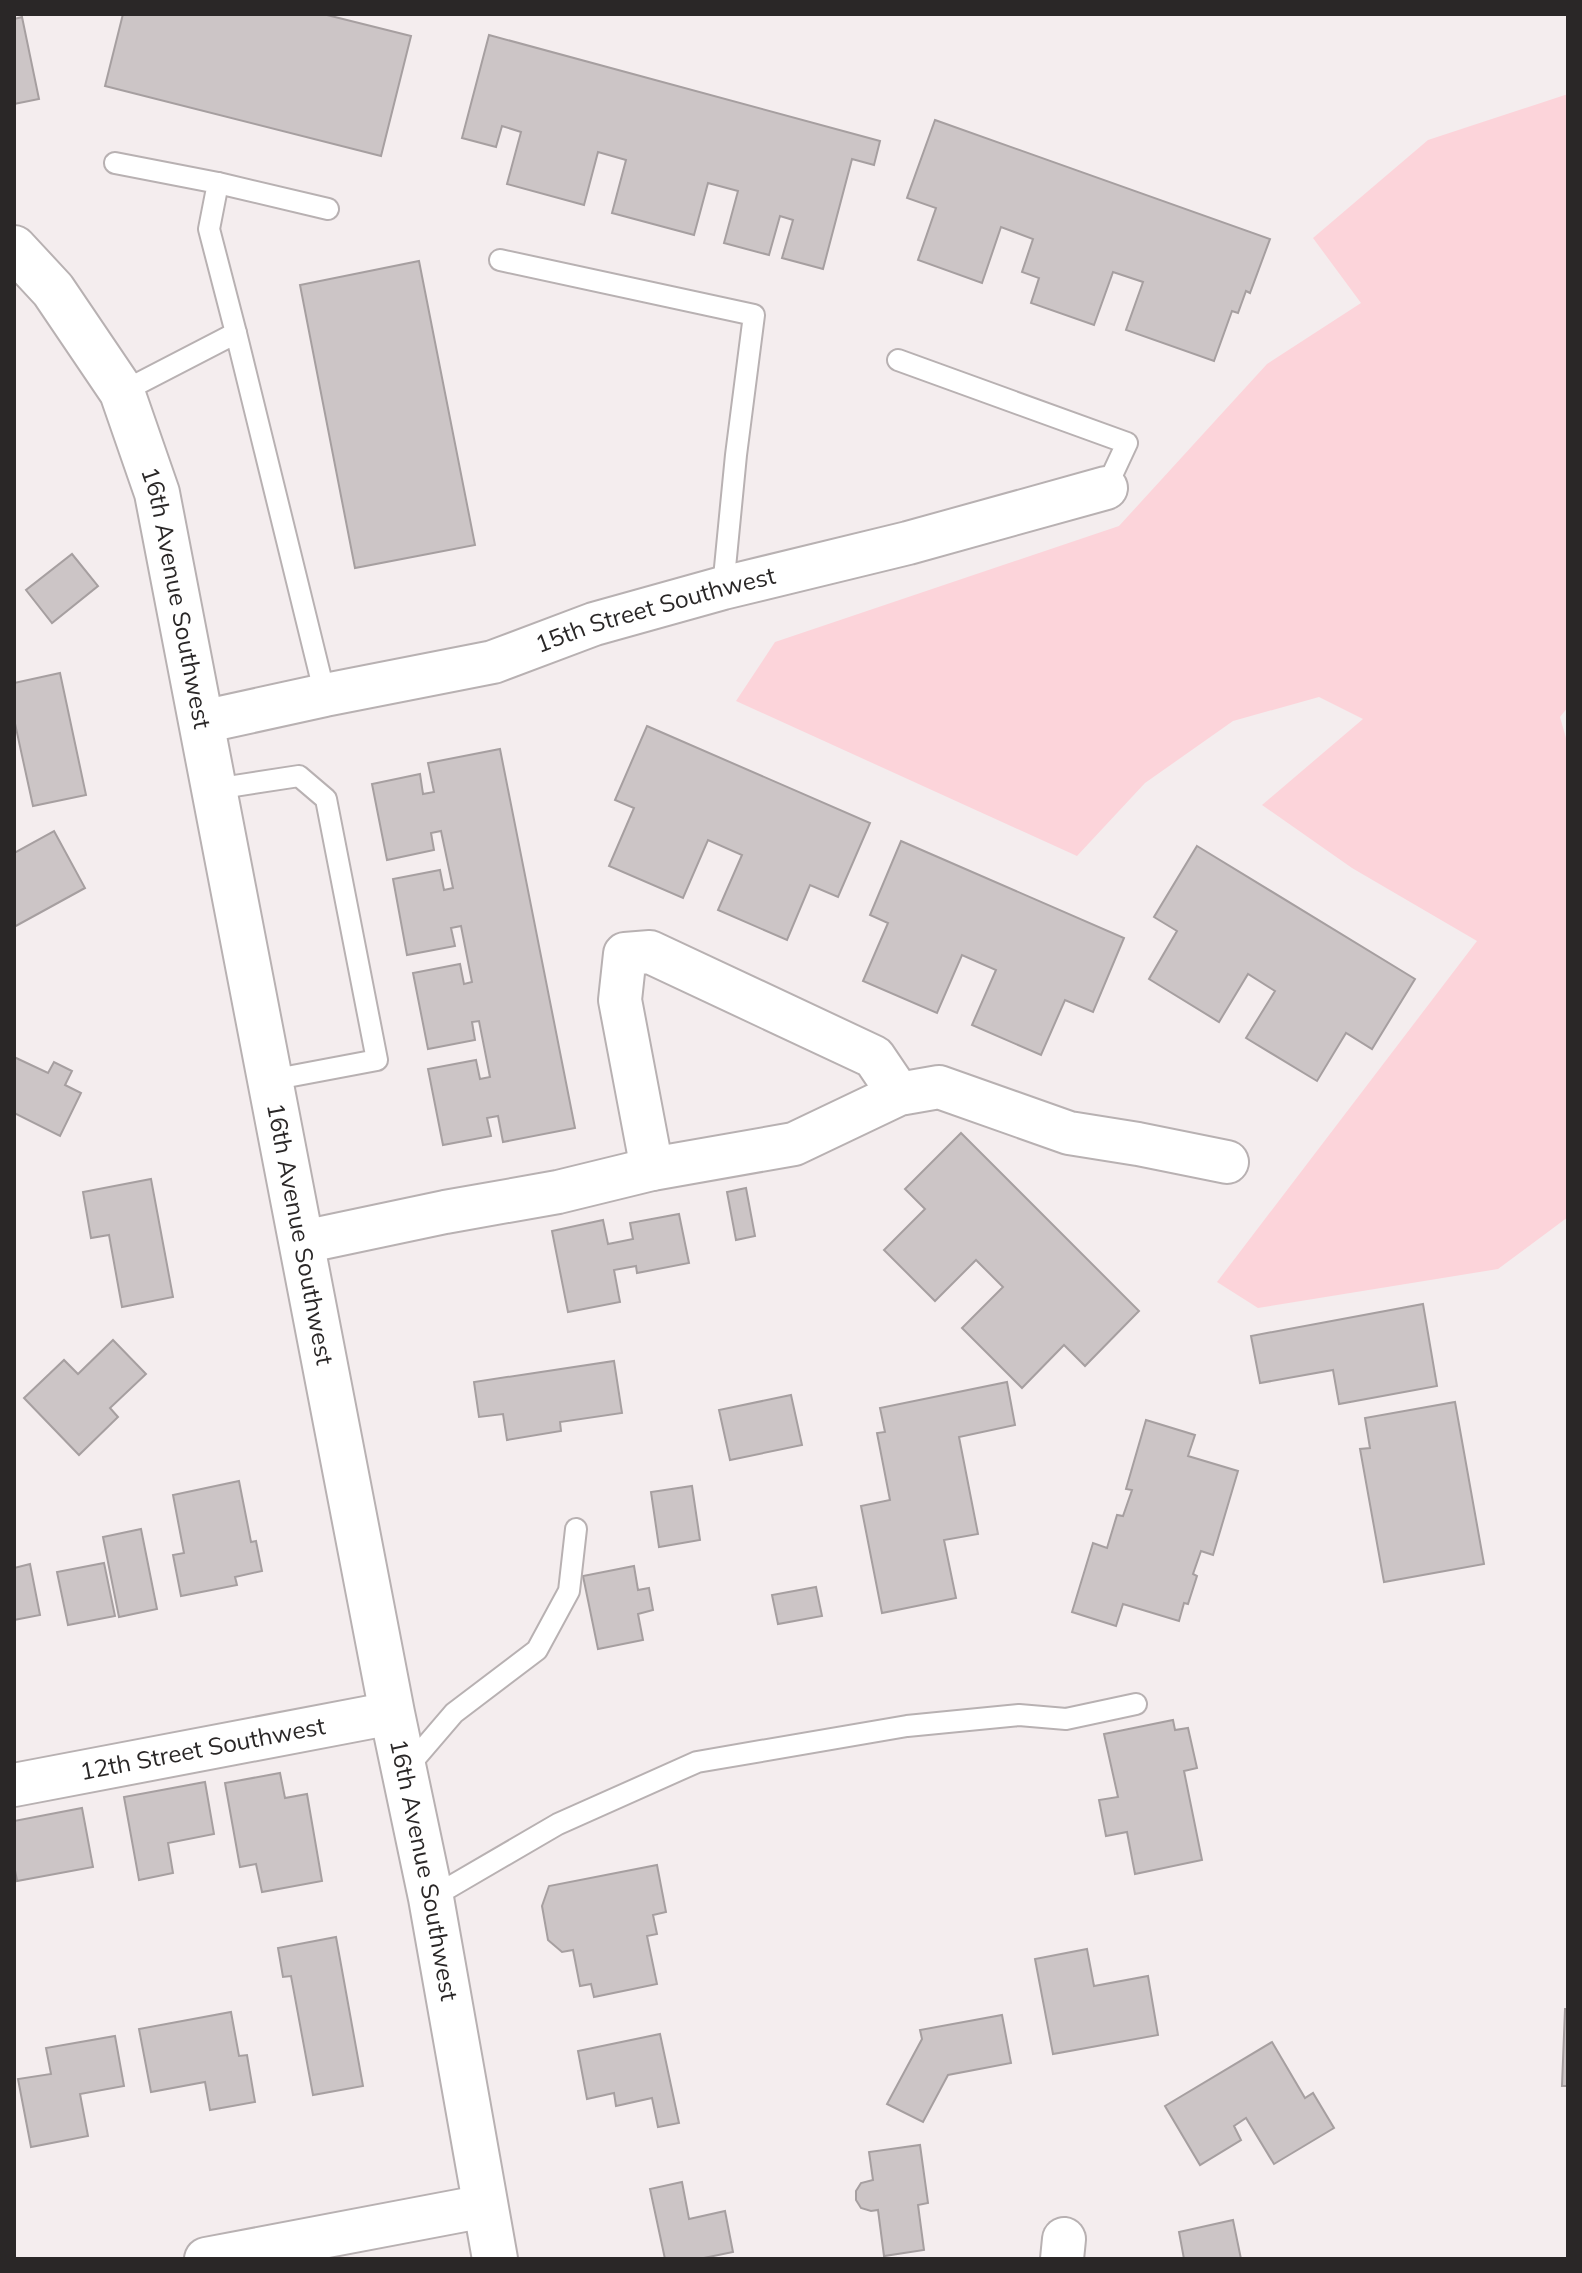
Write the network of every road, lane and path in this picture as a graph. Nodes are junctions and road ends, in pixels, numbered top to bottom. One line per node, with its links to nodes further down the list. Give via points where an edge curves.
1 (115, 163): 2 (lane)
2 (218, 183): 3 (lane); 6 (lane, via 209,229)
3 (328, 209)
4 (14, 248): 8 (street, 16th Avenue Southwest, via 53,290)
5 (500, 260): 10 (lane, via 754,315)
6 (236, 333): 8 (lane); 11 (lane)
7 (898, 360): 9 (lane, via 1127,443)
8 (122, 392): 12 (street, 16th Avenue Southwest, via 157,493)
9 (1106, 488): 10 (street, 15th Street Southwest)
10 (723, 588): 11 (street, 15th Street Southwest, via 594,624 493,662)
11 (325, 695): 12 (street, 15th Street Southwest)
12 (202, 722): 13 (street, 16th Avenue Southwest)
13 (215, 789): 14 (street, 16th Avenue Southwest); 14 (lane, via 299,776 326,799 377,1060)
14 (271, 1080): 18 (street, 16th Avenue Southwest)
15 (899, 1094): 16 (street, via 939,1087 1069,1133); 17 (street, via 794,1144); 17 (street, via 874,1057 650,952 625,954 620,1000)
16 (1227, 1162)
17 (652, 1169): 18 (street)
18 (303, 1242): 21 (street, 16th Avenue Southwest)
19 (576, 1529): 22 (lane, via 569,1591 537,1650 454,1713)
20 (1136, 1704): 24 (lane, via 1066,1719 1019,1715 907,1726 697,1762 558,1824)
21 (392, 1713): 22 (street, 16th Avenue Southwest); 23 (street, 12th Street Southwest)
22 (404, 1772): 24 (street, 16th Avenue Southwest)
23 (14, 1785)
24 (431, 1898): 25 (street, 16th Avenue Southwest)
25 (485, 2206): 26 (street); 27 (street, 16th Avenue Southwest)
26 (206, 2259)
27 (495, 2259)

